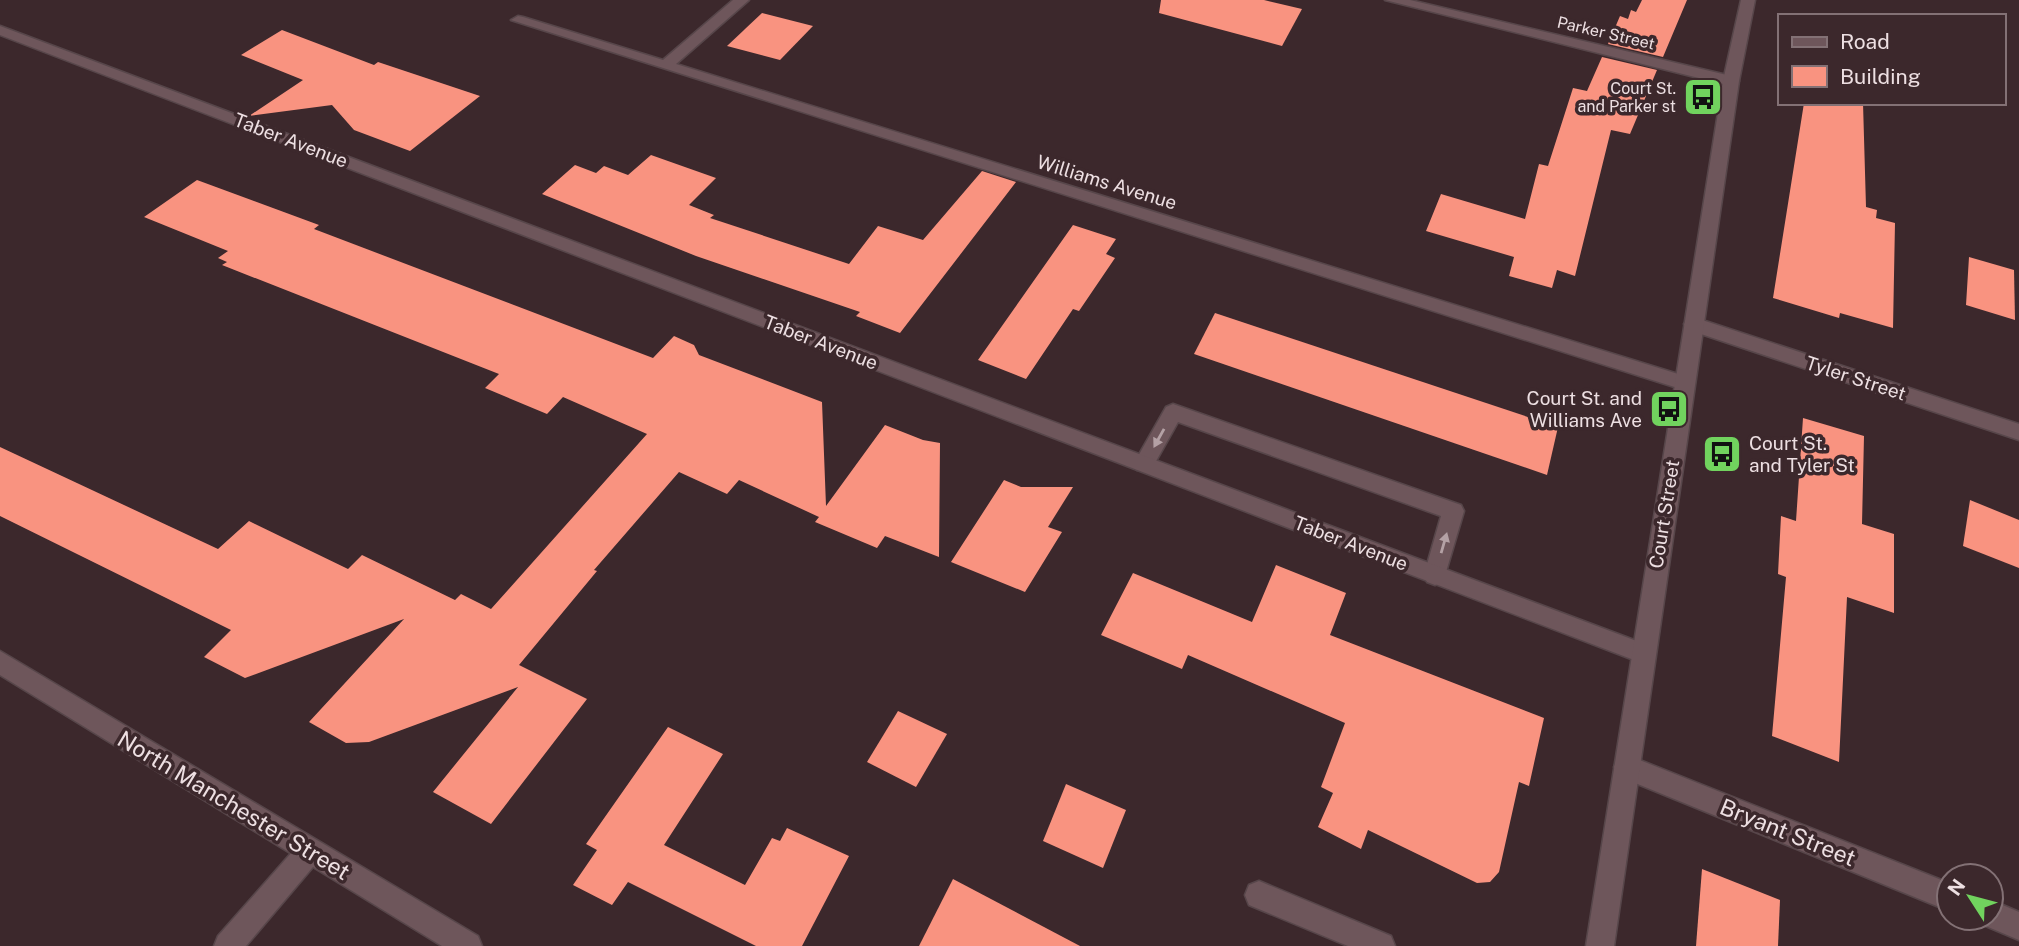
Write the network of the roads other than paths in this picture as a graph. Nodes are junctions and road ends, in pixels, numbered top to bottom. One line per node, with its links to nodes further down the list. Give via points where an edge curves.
1 (742, 0): 6 (street)
2 (1392, 0): 7 (street, Parker Street)
3 (1748, 0): 7 (street, Court Street)
4 (518, 20): 6 (street, Williams Avenue)
5 (0, 30): 11 (street, Taber Avenue)
6 (665, 66): 9 (street, Williams Avenue)
7 (1731, 80): 8 (street, Court Street)
8 (1693, 324): 9 (street, Court Street); 10 (street, Tyler Street)
9 (1684, 383): 13 (street, Court Street)
10 (2019, 432)
11 (1144, 464): 12 (street, Taber Avenue); 12 (street, one-way to 11, via 1452,511 1173,412)
12 (1434, 575): 13 (street, Taber Avenue)
13 (1642, 653): 15 (street, Court Street)
14 (0, 662): 16 (street, North Manchester Street)
15 (1627, 768): 17 (street, Bryant Street); 22 (street, Court Street)
16 (309, 852): 19 (street); 20 (street, North Manchester Street)
17 (1935, 891)
18 (1259, 895): 21 (street)
19 (229, 946)
20 (468, 946)
21 (1381, 946)
22 (1600, 946)

